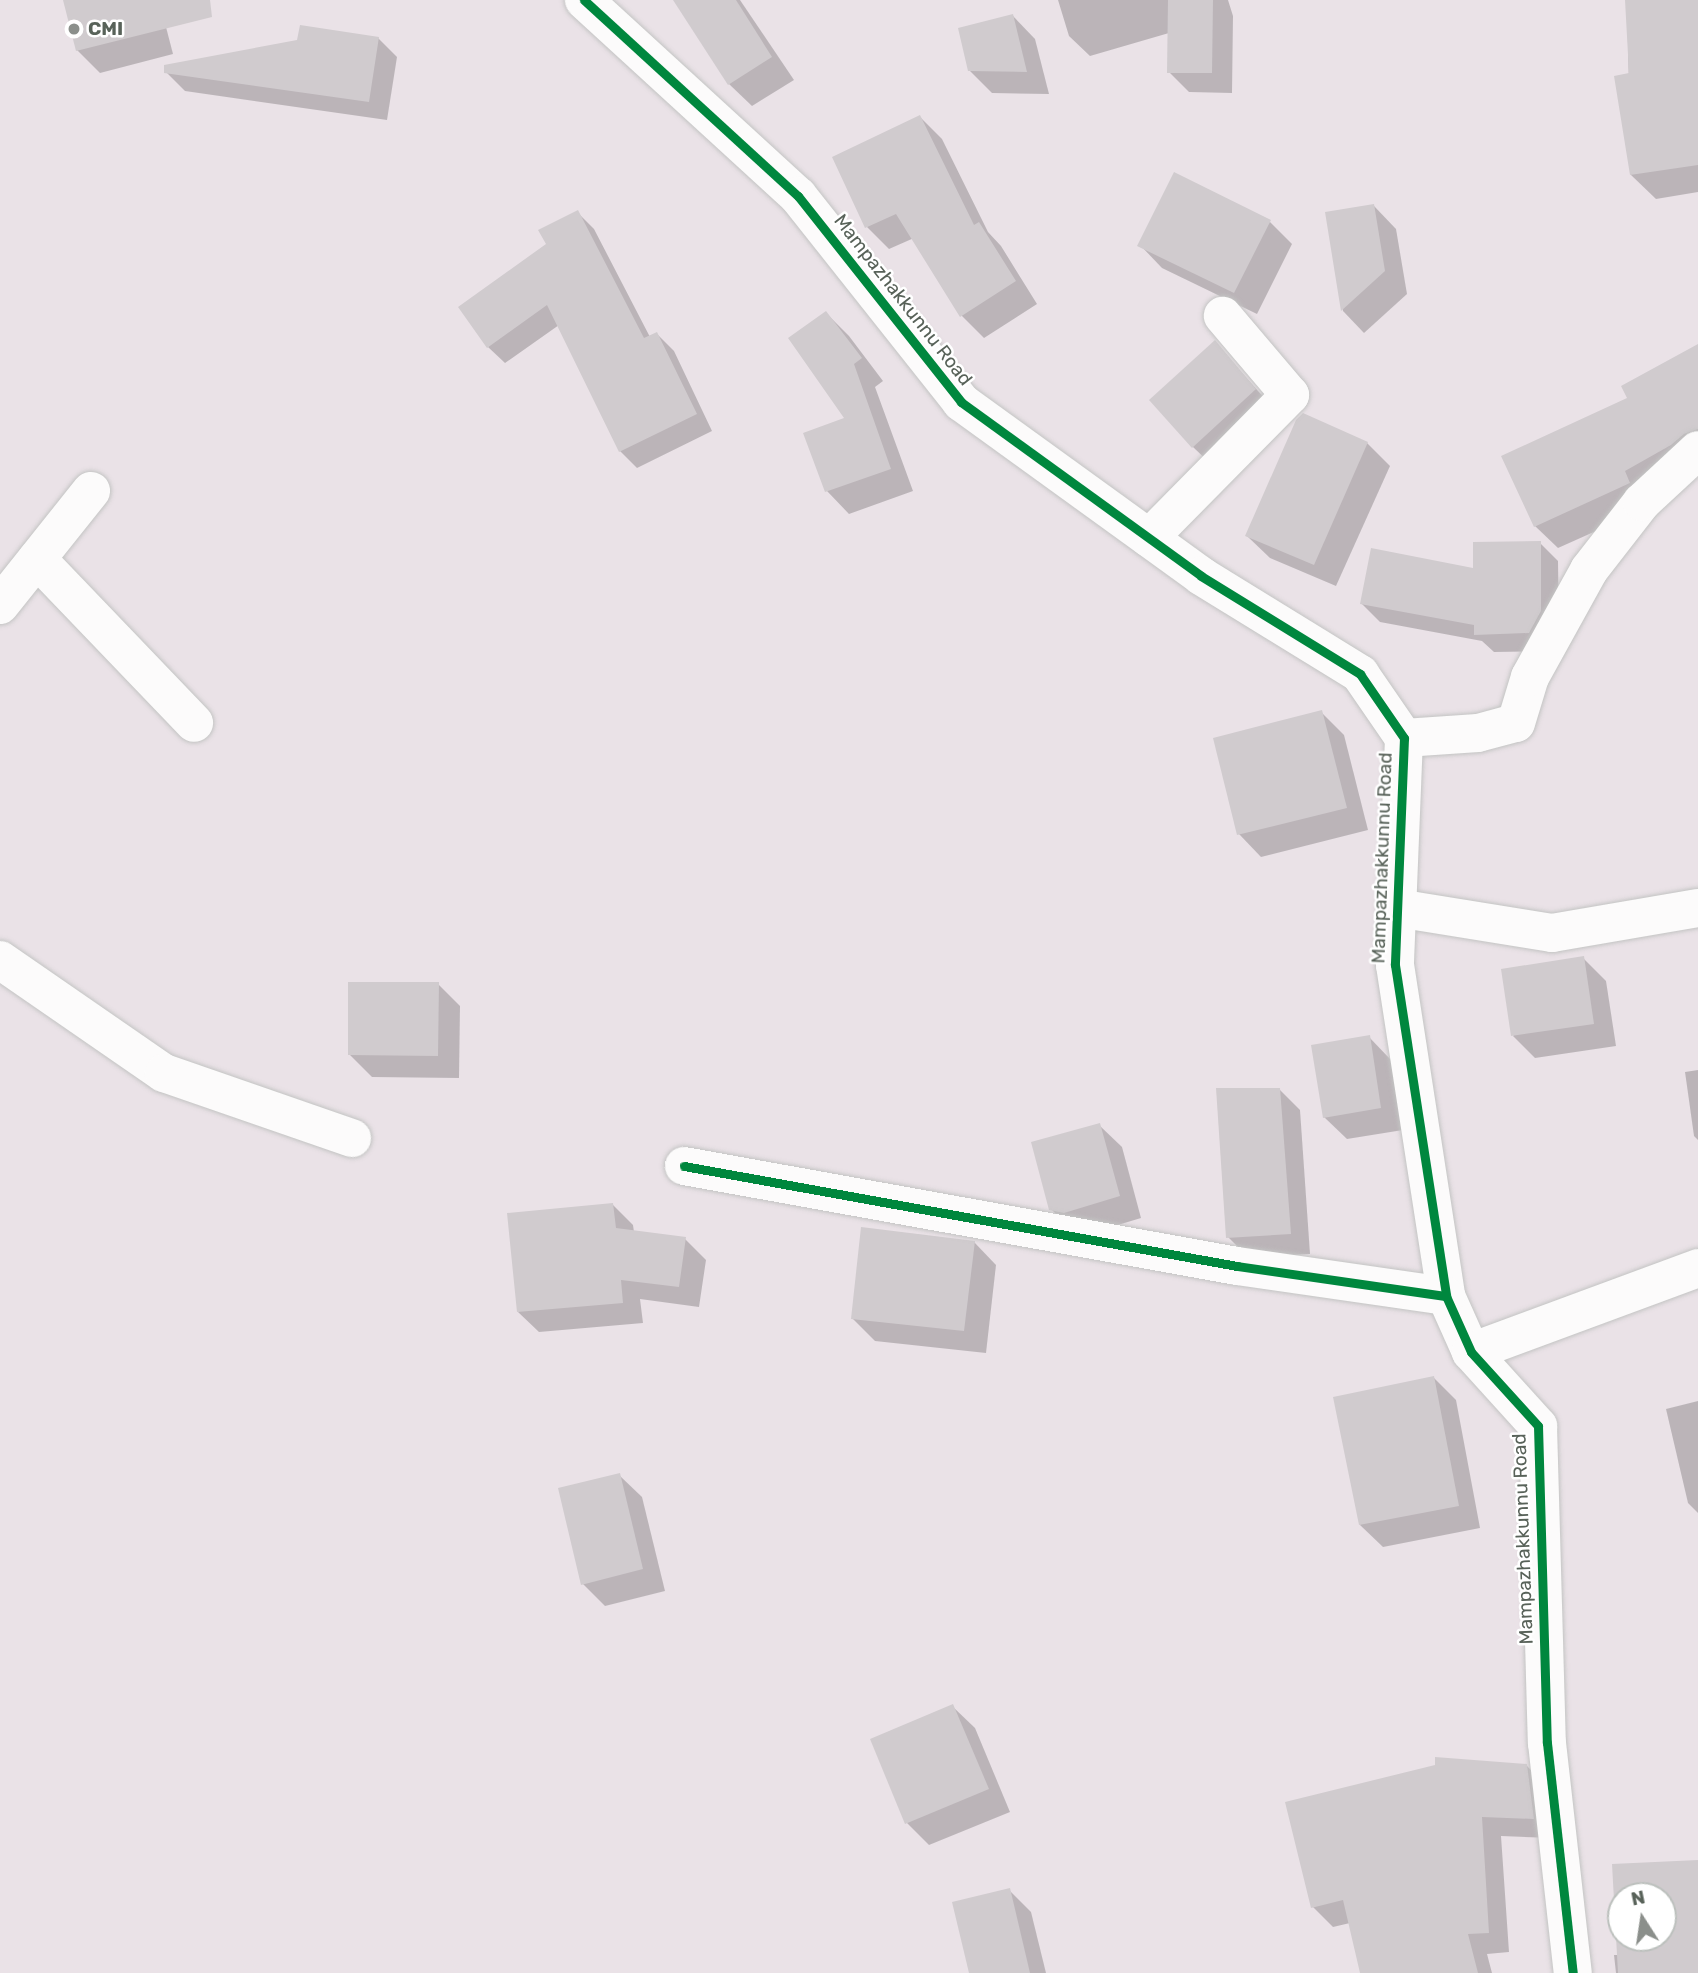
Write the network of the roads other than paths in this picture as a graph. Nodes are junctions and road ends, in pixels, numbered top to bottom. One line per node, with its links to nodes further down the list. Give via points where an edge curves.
1 (584, 0): 5 (street, Mampazhakkunnu Road, via 798,196 961,402)
2 (1223, 316): 5 (street, via 1290,395)
3 (1698, 450): 9 (street, via 1642,502 1589,570 1530,677 1516,723 1478,733)
4 (91, 491): 6 (street)
5 (1149, 538): 9 (street, Mampazhakkunnu Road, via 1201,576 1360,674)
6 (37, 559): 7 (street); 8 (street)
7 (0, 605)
8 (194, 723)
9 (1404, 738): 10 (street, Mampazhakkunnu Road)
10 (1397, 908): 11 (street, via 1552,933); 16 (street, Mampazhakkunnu Road, via 1395,965)
11 (1698, 908)
12 (0, 960): 13 (street, via 164,1073)
13 (352, 1138)
14 (684, 1166): 16 (street, via 1237,1266)
15 (1698, 1268): 17 (street)
16 (1446, 1296): 17 (street, Mampazhakkunnu Road)
17 (1471, 1352): 18 (street, Mampazhakkunnu Road, via 1538,1426 1547,1743)
18 (1573, 1973)

